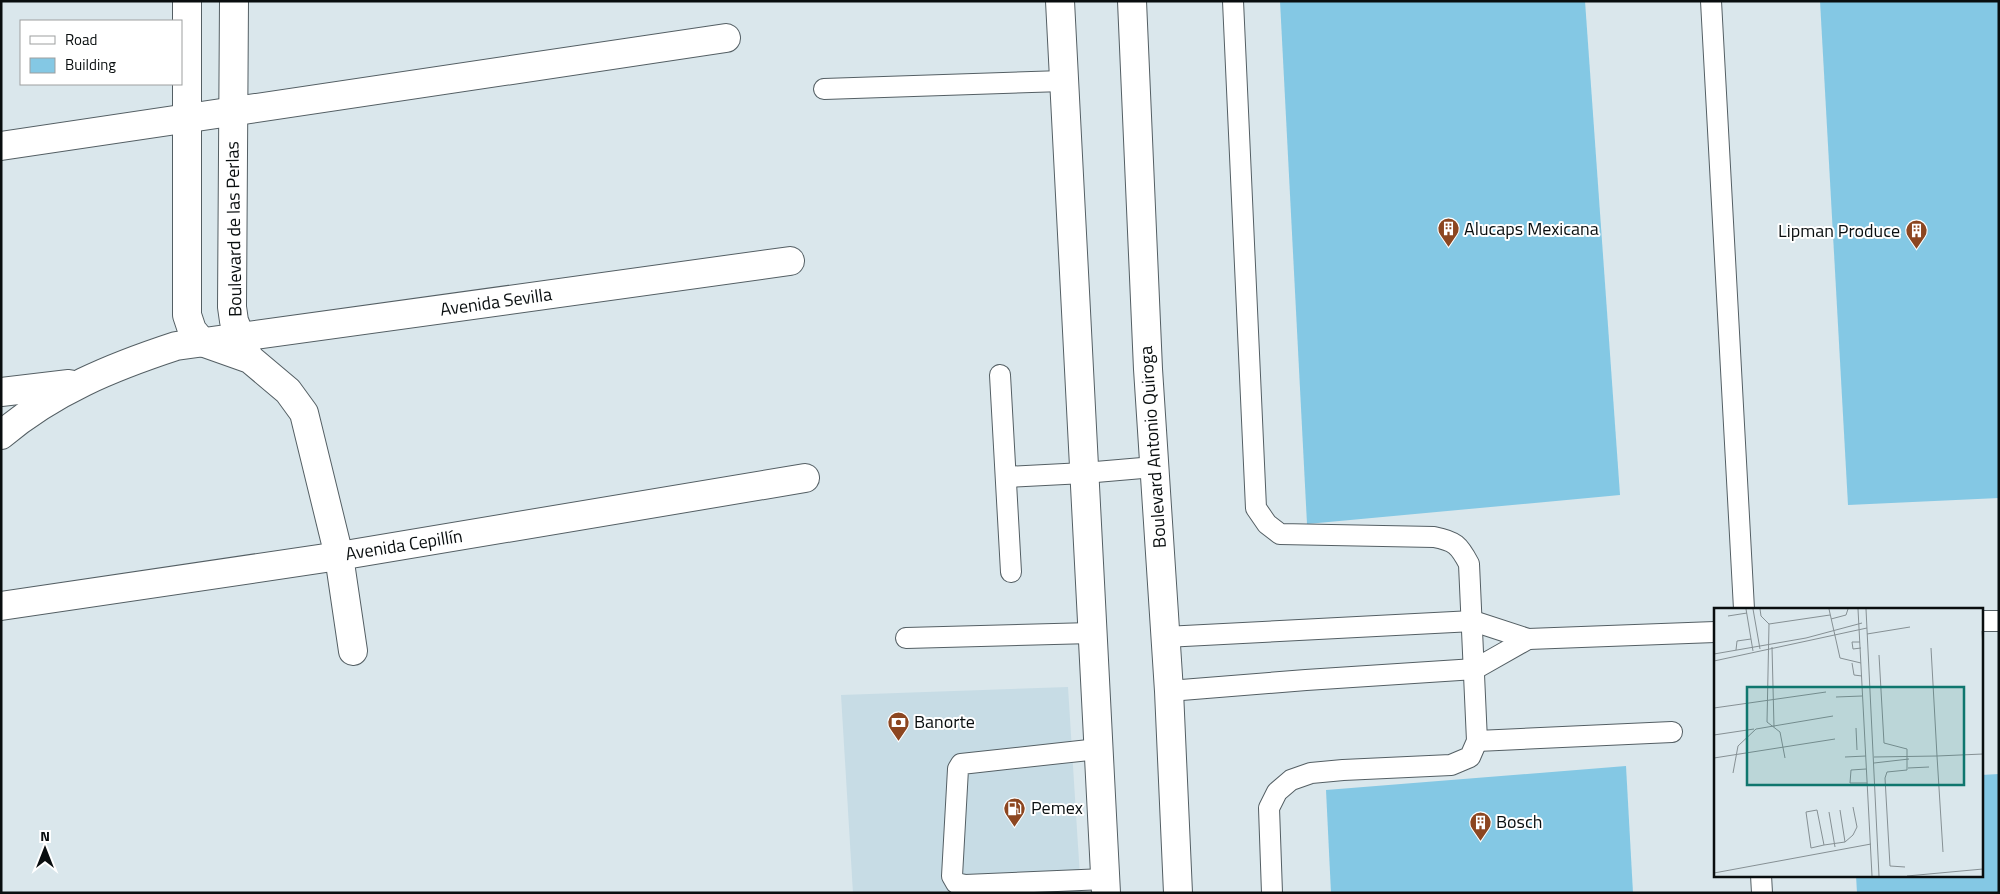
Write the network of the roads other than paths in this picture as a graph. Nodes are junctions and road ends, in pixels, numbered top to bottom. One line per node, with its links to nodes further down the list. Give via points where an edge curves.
1 (188, 1): 11 (street)
2 (234, 1): 10 (street, Boulevard de las Perlas)
3 (1060, 1): 8 (street)
4 (1132, 1): 20 (street, Boulevard Antonio Quiroga)
5 (1233, 1): 28 (lane, via 1256,508 1267,524 1280,534 1434,537 1452,541 1462,550 1469,564)
6 (1710, 1): 27 (lane)
7 (726, 38): 10 (street)
8 (1063, 81): 9 (lane); 21 (street)
9 (824, 89)
10 (233, 112): 11 (street); 15 (street, Boulevard de las Perlas, via 232,307)
11 (188, 119): 12 (street); 14 (street, via 188,315 192,330)
12 (1, 146)
13 (790, 261): 15 (street, Avenida Sevilla)
14 (202, 342): 15 (street, Avenida Sevilla); 17 (street, Avenida Sevilla, via 176,346)
15 (244, 349): 24 (street, via 288,391 304,414)
16 (1000, 375): 22 (lane)
17 (80, 382): 18 (street); 19 (street, via 26,414)
18 (1, 392)
19 (1, 435)
20 (1154, 467): 21 (lane); 33 (street, Boulevard Antonio Quiroga)
21 (1084, 473): 22 (lane); 32 (street)
22 (1006, 476): 25 (lane)
23 (806, 478): 24 (street, Avenida Cepillín)
24 (339, 556): 26 (street, Avenida Cepillín); 36 (street)
25 (1012, 572)
26 (1, 606)
27 (1744, 608)
28 (1473, 621): 33 (lane); 35 (lane); 37 (lane)
29 (1982, 621): 30 (lane)
30 (1999, 621)
31 (1714, 632): 35 (lane)
32 (1092, 633): 34 (lane); 41 (street)
33 (1166, 637): 38 (street, Boulevard Antonio Quiroga)
34 (906, 638)
35 (1528, 639): 37 (lane)
36 (353, 651)
37 (1476, 669): 38 (lane); 40 (lane)
38 (1169, 691): 44 (street, Boulevard Antonio Quiroga)
39 (1672, 732): 40 (lane)
40 (1477, 741): 45 (lane, via 1470,757 1451,765 1350,769 1311,773 1291,780 1277,792 1270,808)
41 (1098, 749): 43 (street); 43 (lane, via 961,764 958,769 952,876 956,883 965,885)
42 (1761, 876): 46 (lane)
43 (1105, 886)
44 (1178, 893)
45 (1272, 893)
46 (1762, 893)

